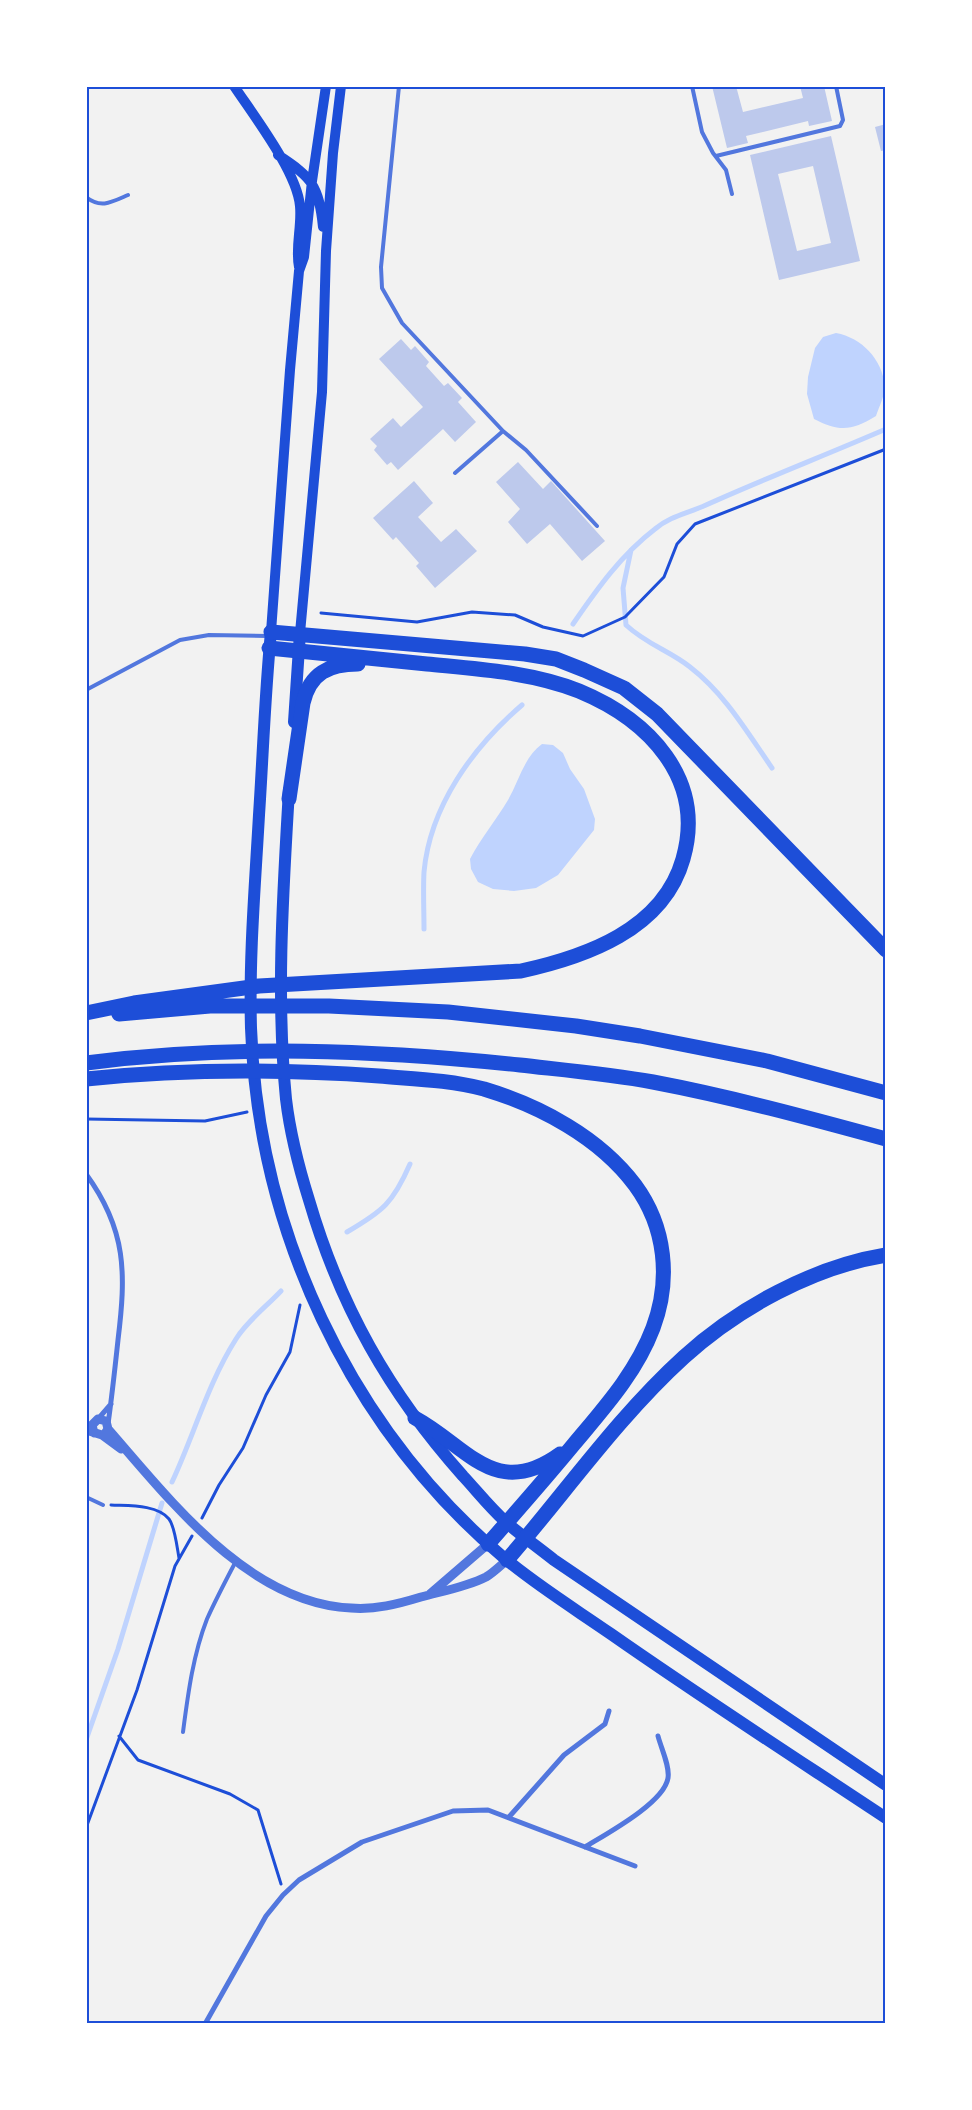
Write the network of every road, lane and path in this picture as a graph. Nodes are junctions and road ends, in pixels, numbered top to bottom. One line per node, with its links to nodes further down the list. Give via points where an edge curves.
1 (234, 86): 7 (main road)
2 (326, 86): 9 (main road)
3 (341, 86): 13 (main road)
4 (399, 86): 15 (lane, via 380,267 382,288 402,323)
5 (692, 86): 8 (lane, via 702,132)
6 (836, 86): 8 (lane, via 843,120 840,126)
7 (278, 154): 9 (main road, via 301,169); 14 (main road, via 299,197)
8 (716, 156): 10 (lane, via 726,170)
9 (312, 181): 13 (main road, via 320,206); 14 (main road, via 304,257)
10 (732, 194)
11 (128, 195): 12 (lane, via 105,205)
12 (86, 197)
13 (326, 251): 20 (main road, via 322,392)
14 (299, 271): 21 (main road)
15 (503, 431): 17 (lane); 18 (lane, via 526,450)
16 (886, 449): 19 (path, via 695,524 678,544 664,577 625,617 583,636 543,627 515,615 472,612 417,622)
17 (455, 473)
18 (597, 526)
19 (321, 613)
20 (300, 633): 21 (highway); 22 (main road); 26 (highway, via 556,659 624,688 664,721)
21 (270, 639): 22 (highway); 24 (lane, via 209,635 180,640); 48 (main road, via 254,895 251,1029 258,1107 272,1179 291,1246 308,1289 362,1394 424,1478)
22 (298, 651): 23 (highway); 25 (main road)
23 (417, 663): 25 (highway, via 345,664 316,675 303,703); 27 (highway, via 482,669 549,682 579,691 643,730 664,752 682,781 688,808 688,842 672,885 649,914 604,945 559,962 521,971 476,976 328,981)
24 (86, 690)
25 (289, 799): 39 (main road, via 281,1029 286,1102 300,1170 334,1275 365,1342)
26 (886, 950)
27 (209, 999): 28 (highway, via 134,1003); 31 (highway, via 448,1012 576,1026 767,1061)
28 (86, 1015)
29 (86, 1063): 34 (highway, via 211,1054 330,1051 444,1057 652,1082 767,1107)
30 (86, 1079): 42 (highway, via 212,1072 331,1073 442,1081 516,1100 559,1120 586,1138 619,1166 647,1201 663,1249 662,1301 645,1347 616,1395)
31 (886, 1094)
32 (247, 1112): 33 (path, via 205,1121)
33 (86, 1120)
34 (886, 1140)
35 (86, 1174): 38 (street, via 104,1198 122,1253 122,1304)
36 (886, 1255): 47 (highway, via 828,1271 778,1293 729,1322 685,1356 634,1408)
37 (300, 1304): 46 (path, via 290,1352 266,1395 243,1448)
38 (111, 1404): 40 (street); 41 (street)
39 (414, 1418): 42 (highway, via 439,1432 473,1460 504,1472 539,1467); 45 (main road)
40 (93, 1420): 41 (street, via 92,1424); 41 (street, via 102,1419)
41 (99, 1430): 46 (street, via 135,1460)
42 (574, 1444): 45 (highway)
43 (86, 1497): 44 (lane)
44 (103, 1505): 49 (path, via 140,1506 163,1514 170,1520)
45 (507, 1523): 47 (main road); 48 (highway)
46 (196, 1528): 49 (path); 50 (street)
47 (526, 1538): 51 (highway); 57 (main road)
48 (488, 1544): 51 (main road); 52 (street)
49 (179, 1558): 55 (path)
50 (236, 1560): 52 (street, via 288,1592 329,1606 374,1608); 54 (lane, via 207,1620 198,1648)
51 (507, 1560): 52 (street, via 487,1576); 59 (main road, via 693,1691)
52 (427, 1596)
53 (609, 1711): 58 (street, via 605,1724 564,1755)
54 (183, 1732)
55 (119, 1736): 60 (path); 63 (path, via 138,1760 230,1794 258,1810)
56 (658, 1736): 61 (street, via 668,1774 664,1786 635,1816)
57 (886, 1785)
58 (509, 1818): 61 (street); 64 (street, via 488,1810 469,1809 429,1817 362,1842 299,1880 266,1916)
59 (886, 1818)
60 (86, 1828)
61 (585, 1847): 62 (street)
62 (635, 1866)
63 (280, 1874)
64 (205, 2024)

